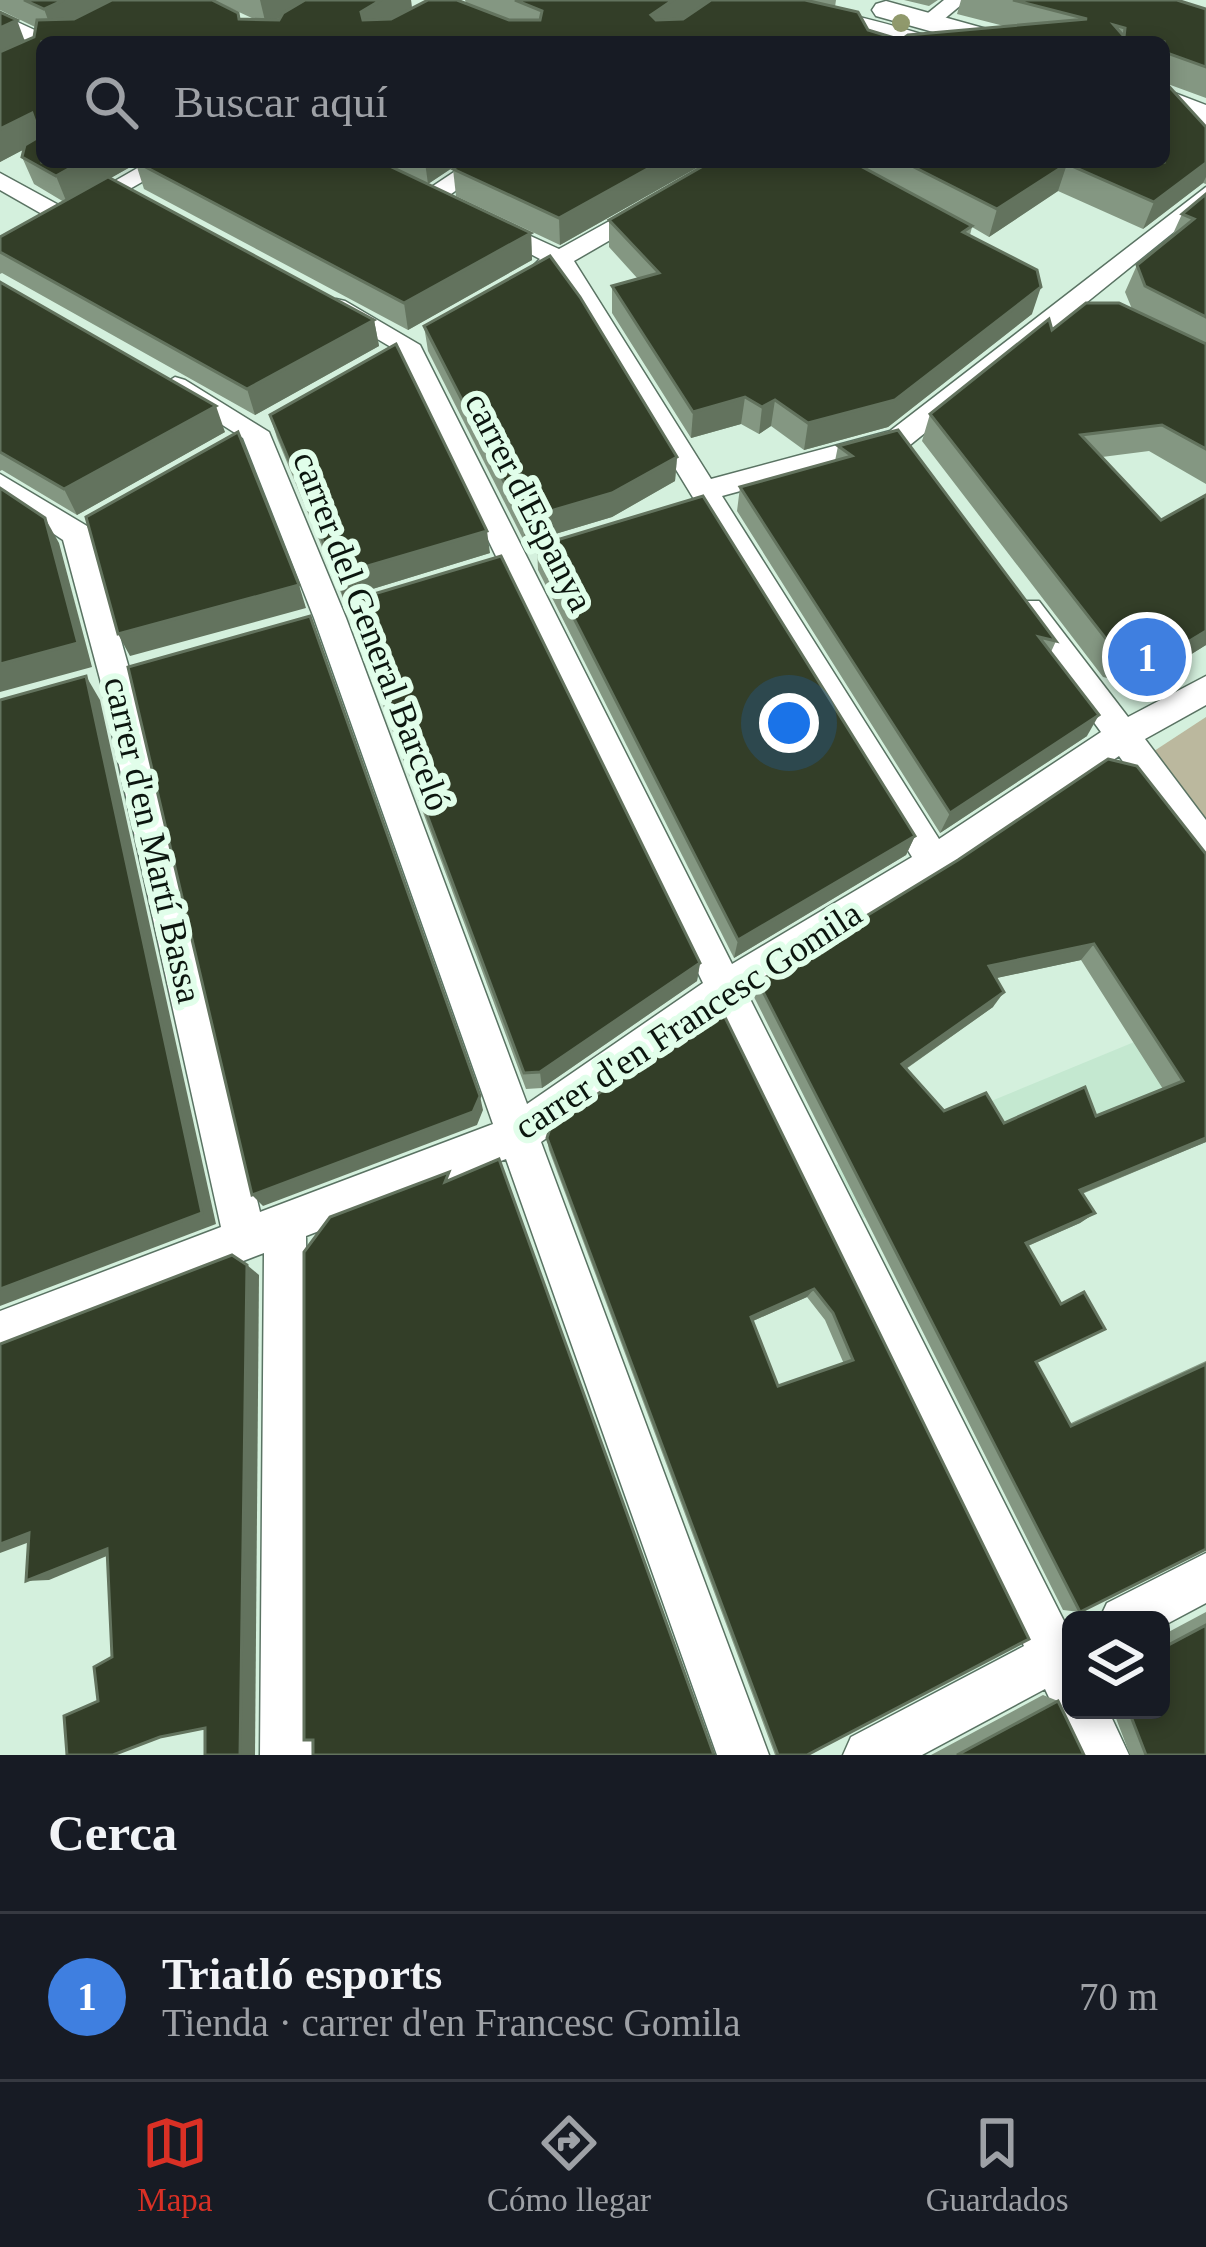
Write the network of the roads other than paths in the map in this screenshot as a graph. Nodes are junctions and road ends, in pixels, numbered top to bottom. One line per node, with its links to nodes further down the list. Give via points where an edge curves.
1 (744, 0): 5 (main road)
2 (847, 0): 5 (main road)
3 (957, 0): 5 (street)
4 (0, 20): 6 (street)
5 (912, 36)
6 (36, 38)
7 (1170, 101): 8 (main road)
8 (1206, 117)
9 (1170, 132): 10 (main road)
10 (1206, 147)
11 (154, 168): 15 (street)
12 (478, 168): 20 (street, via 441,204)
13 (722, 168): 20 (street)
14 (7, 175): 18 (street)
15 (117, 189): 17 (street); 18 (street)
16 (1206, 194): 25 (street, via 1073,297 907,447)
17 (159, 212)
18 (65, 218): 19 (street)
19 (0, 256)
20 (560, 259): 21 (street); 25 (street)
21 (522, 280)
22 (304, 290): 26 (street, carrer d'Espanya, via 407,345)
23 (157, 375): 36 (street, carrer del General Barceló, via 254,432 330,618)
24 (0, 484): 29 (street, carrer d'en Martí Bassa, via 86,528)
25 (701, 501): 34 (street)
26 (526, 560): 27 (street); 35 (street, carrer d'Espanya)
27 (475, 575)
28 (1011, 587): 32 (street)
29 (127, 676): 30 (street); 37 (street, carrer d'en Martí Bassa)
30 (77, 689)
31 (1206, 689): 32 (street, carrer d'en Francesc Gomila)
32 (1122, 736): 33 (street); 34 (street, carrer d'en Francesc Gomila)
33 (1206, 847)
34 (934, 862): 35 (street, carrer d'en Francesc Gomila)
35 (728, 987): 36 (street, carrer d'en Francesc Gomila); 41 (street, carrer d'Espanya)
36 (516, 1136): 37 (street, carrer d'en Francesc Gomila); 45 (street, carrer del General Barceló)
37 (265, 1229): 38 (street, carrer d'en Francesc Gomila); 44 (street, carrer d'en Martí Bassa)
38 (0, 1333)
39 (1206, 1576): 40 (street)
40 (1141, 1611)
41 (1062, 1657)
42 (1062, 1667): 46 (street)
43 (1085, 1719): 47 (street)
44 (286, 1755)
45 (742, 1755)
46 (868, 1755)
47 (1103, 1755)

